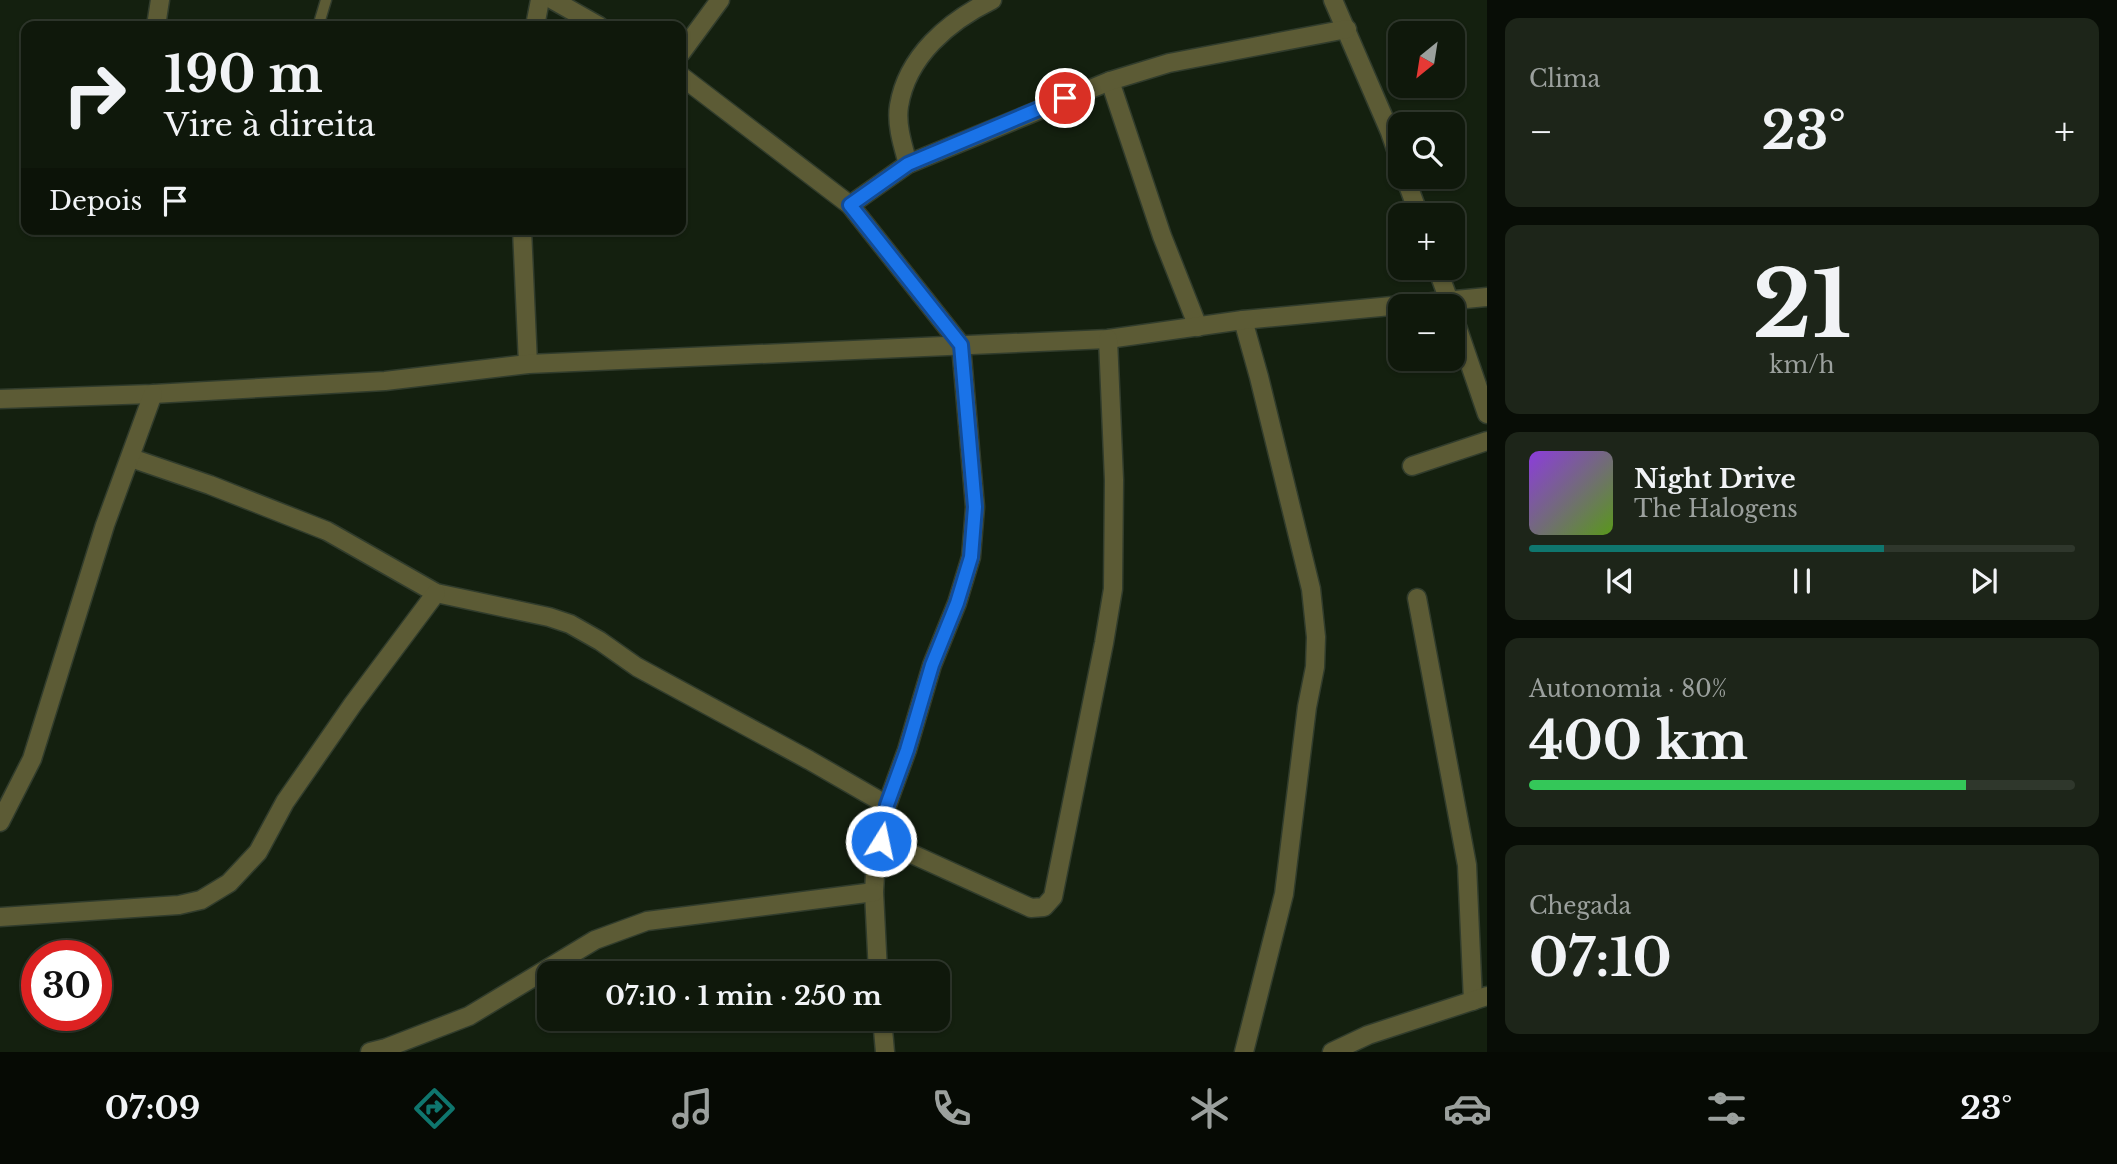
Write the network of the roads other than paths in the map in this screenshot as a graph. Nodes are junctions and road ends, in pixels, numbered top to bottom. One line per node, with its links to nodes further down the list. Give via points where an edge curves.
1 (160, 0): 9 (street)
2 (326, 0): 8 (lane)
3 (540, 0): 10 (street)
4 (553, 0): 11 (street)
5 (720, 0): 13 (street)
6 (992, 0): 17 (street, via 930,43 911,73 899,107)
7 (1333, 0): 12 (street)
8 (320, 20)
9 (157, 21)
10 (536, 21)
11 (590, 21)
12 (1346, 29): 15 (street, via 1169,63); 16 (street)
13 (686, 45)
14 (686, 80): 18 (street)
15 (1110, 81): 17 (street); 24 (street)
16 (1388, 132)
17 (908, 164): 18 (street)
18 (850, 205): 26 (street)
19 (522, 235): 28 (street)
20 (1487, 297): 21 (street)
21 (1465, 302)
22 (1388, 310): 23 (street)
23 (1243, 320): 24 (street); 47 (street, via 1311,589 1316,637 1284,894)
24 (1198, 327): 25 (street)
25 (1108, 339): 26 (street); 39 (street, via 1113,589 1053,897 1044,907 1031,908)
26 (961, 345): 28 (street); 37 (street, via 975,507 971,557)
27 (1465, 350): 31 (street)
28 (528, 364): 29 (street, via 386,381)
29 (153, 394): 30 (street); 33 (street)
30 (0, 398)
31 (1487, 414)
32 (1487, 441): 34 (street)
33 (131, 458): 35 (street, via 327,531); 38 (street, via 104,525 32,759)
34 (1412, 466)
35 (436, 593): 37 (street, via 570,624 637,667); 41 (street, via 307,769 258,852 229,883 201,900 179,905)
36 (1417, 598): 43 (street, via 1467,865)
37 (887, 805): 39 (street)
38 (0, 822)
39 (881, 841): 40 (street)
40 (874, 892): 42 (street); 45 (street, via 647,921 595,940 469,1016)
41 (0, 917)
42 (877, 961)
43 (1480, 999): 48 (street, via 1368,1035)
44 (883, 1031): 46 (street)
45 (370, 1052)
46 (885, 1052)
47 (1244, 1052)
48 (1332, 1052)

